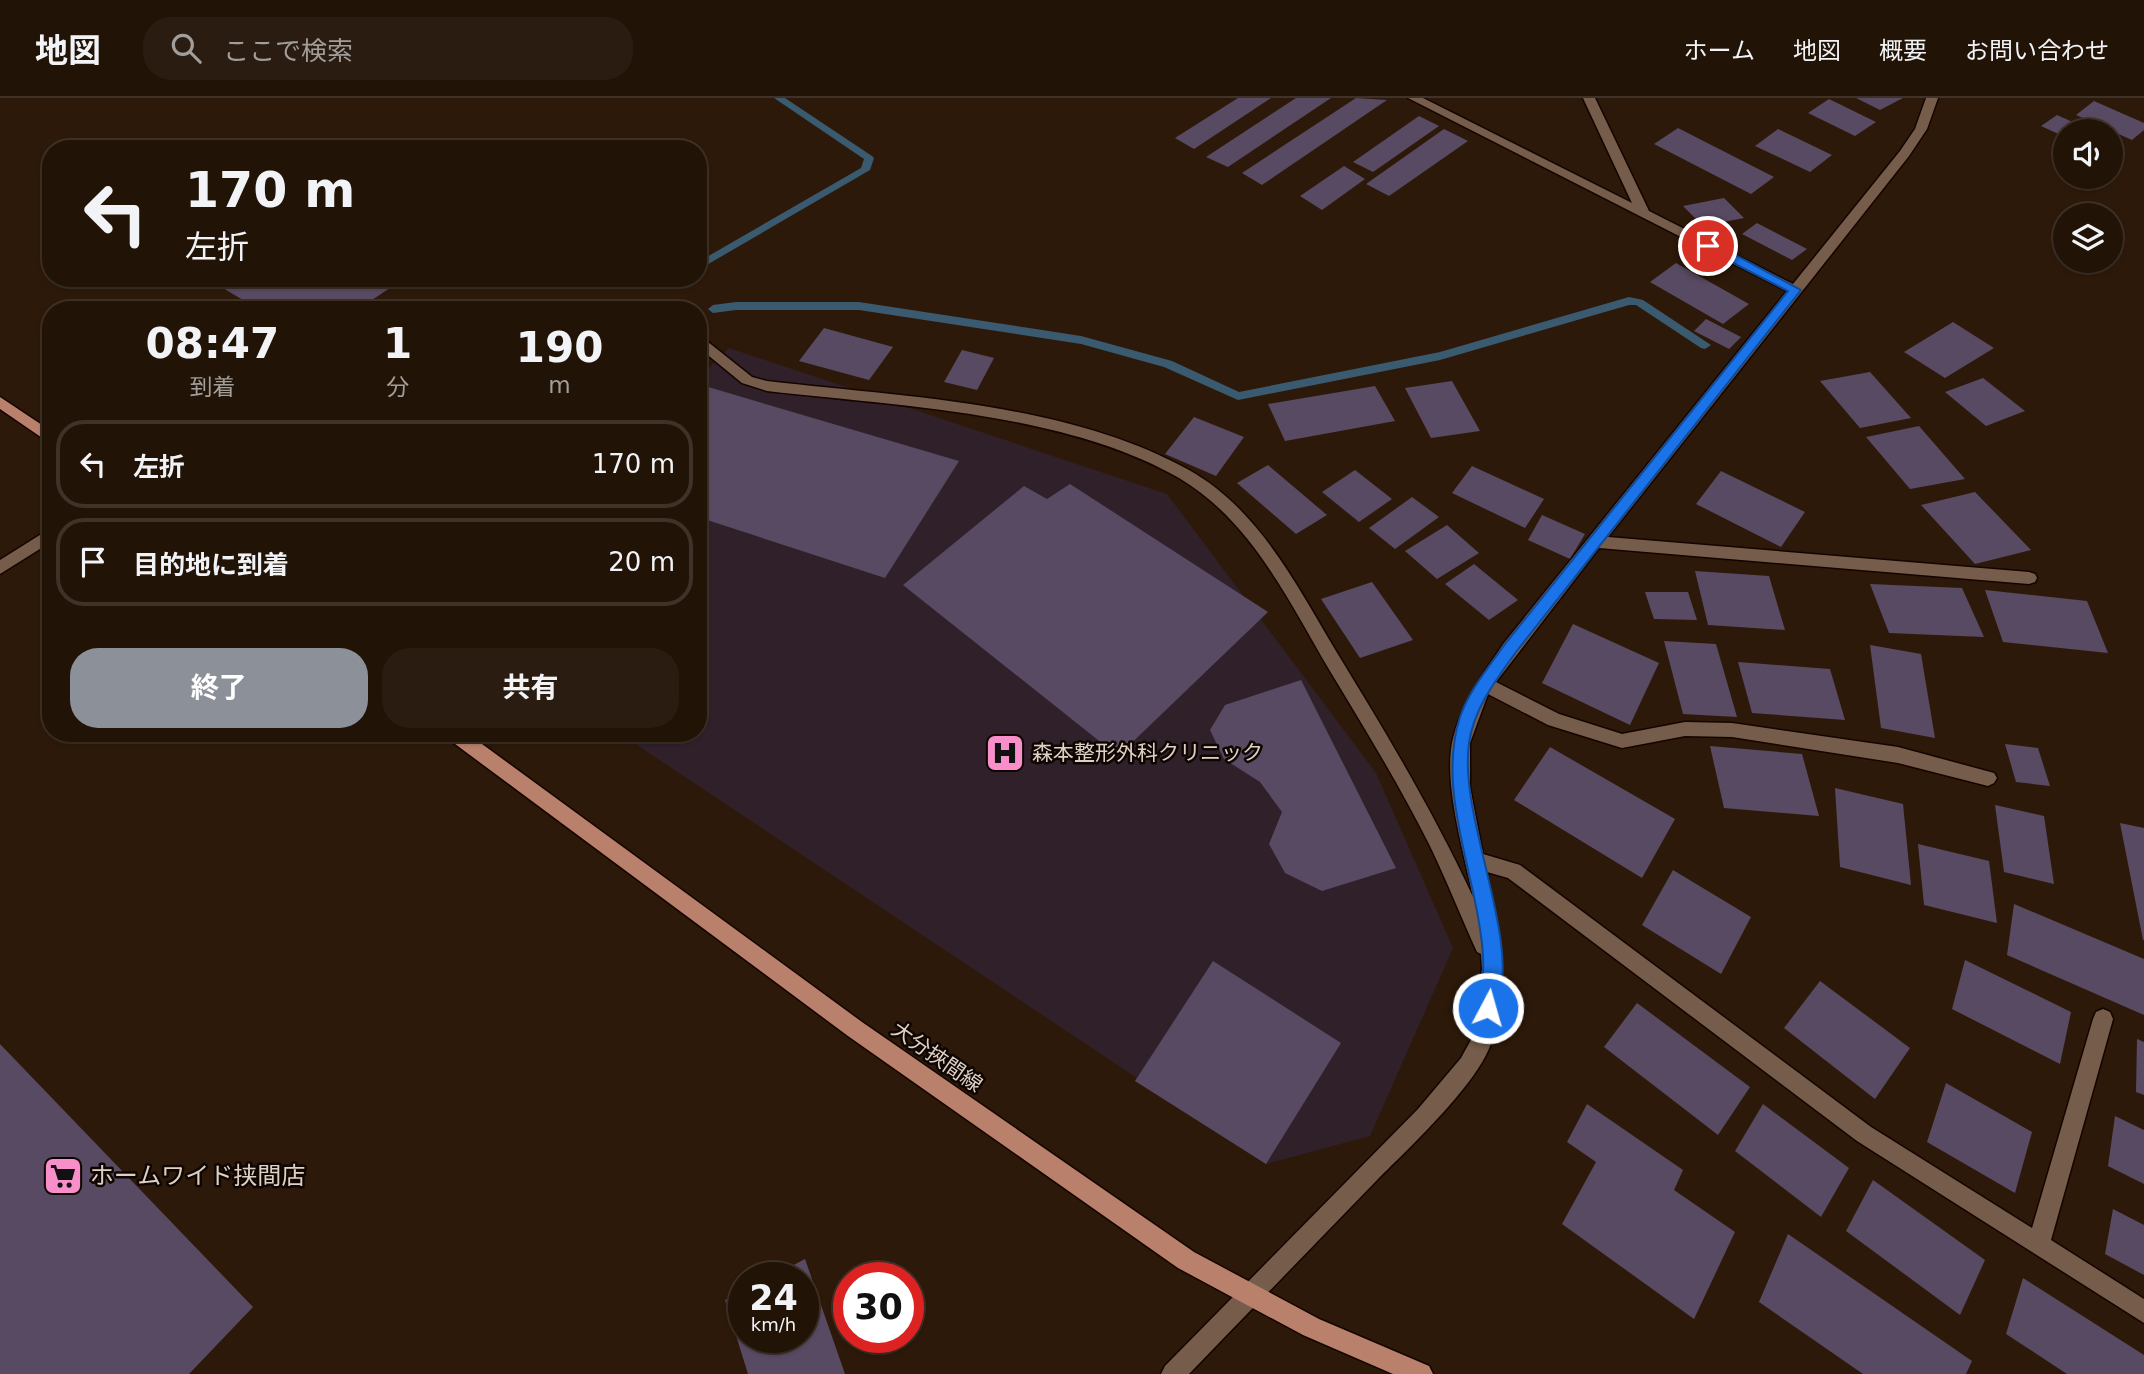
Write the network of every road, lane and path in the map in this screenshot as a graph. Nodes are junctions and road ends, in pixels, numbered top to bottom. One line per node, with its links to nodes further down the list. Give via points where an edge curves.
1 (1414, 98): 4 (street)
2 (1589, 98): 4 (street)
3 (1932, 98): 5 (street, via 1915,139)
4 (1643, 212): 5 (street)
5 (1795, 290): 10 (street)
6 (707, 347): 17 (street, via 747,380 767,386 957,410 1059,430 1144,454 1206,489 1237,518 1275,566 1416,797 1470,910)
7 (0, 402): 8 (main road)
8 (42, 432)
9 (42, 540): 11 (street)
10 (1596, 542): 12 (street); 13 (street)
11 (0, 568)
12 (2029, 578)
13 (1485, 684): 15 (street, via 1554,720 1622,741 1685,729 1732,730 1898,755); 16 (street, via 1461,743 1461,787)
14 (465, 742): 20 (main road, 大分挾間線, via 1063,1176 1186,1260)
15 (1988, 778)
16 (1475, 860): 17 (street); 19 (street, via 1513,871 1864,1134)
17 (1492, 969): 20 (street, via 1482,1040 1468,1065)
18 (2103, 1019): 19 (street)
19 (2039, 1244): 21 (street)
20 (1252, 1297): 22 (street); 23 (main road, 大分挾間線)
21 (2144, 1312)
22 (1172, 1374)
23 (1421, 1374)

